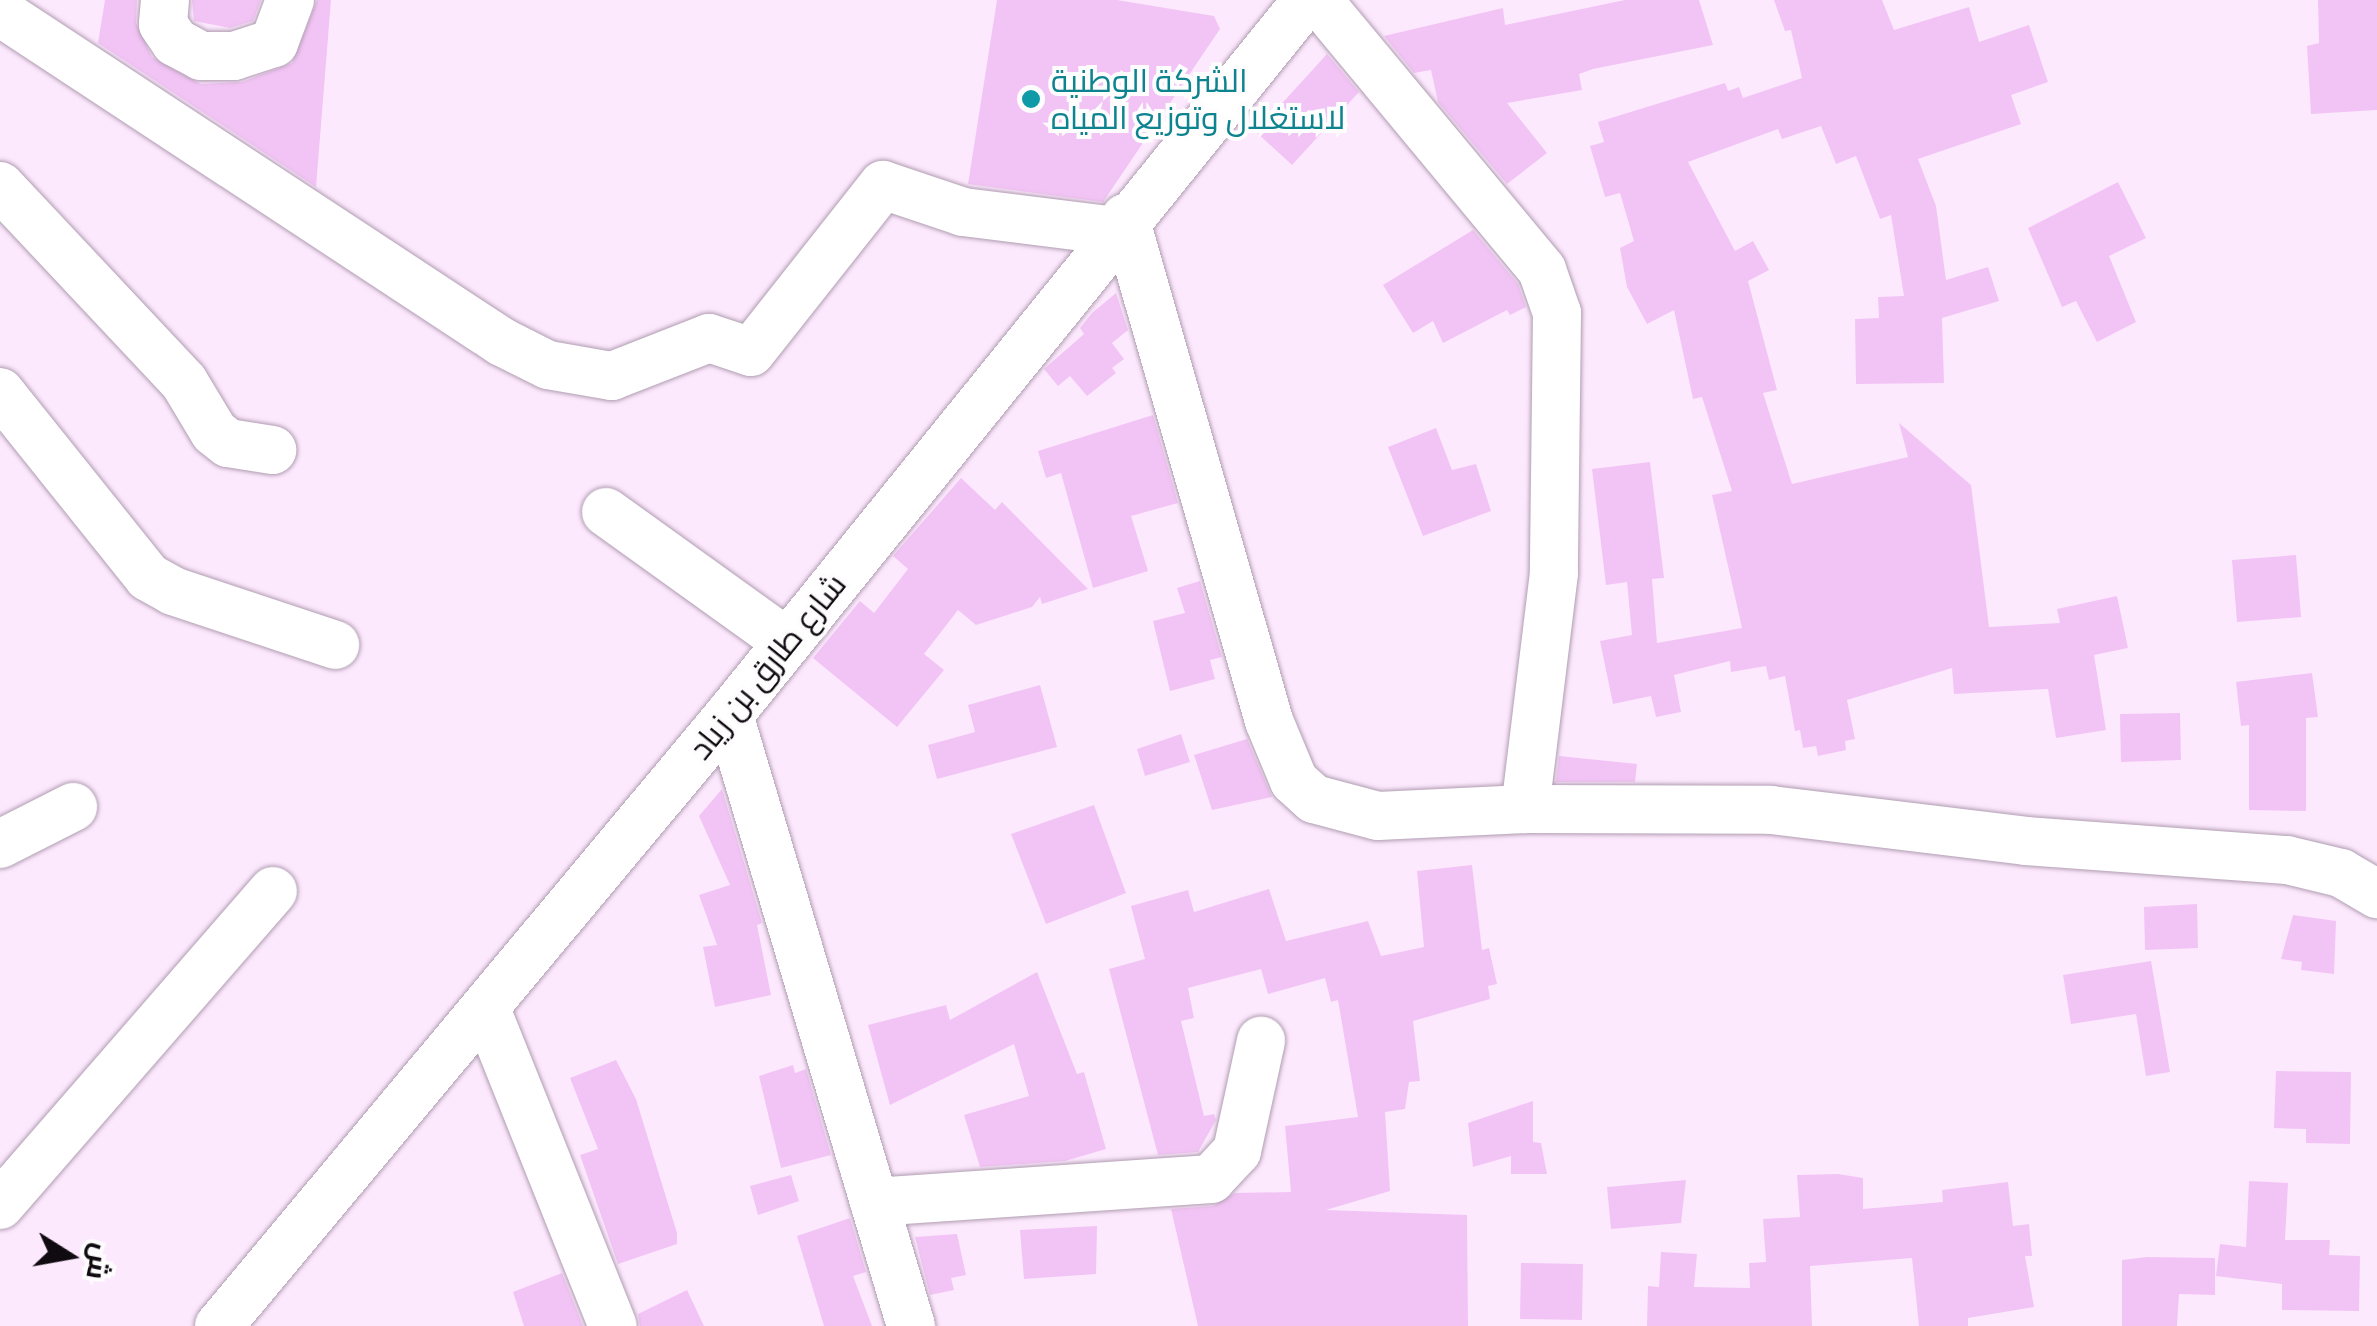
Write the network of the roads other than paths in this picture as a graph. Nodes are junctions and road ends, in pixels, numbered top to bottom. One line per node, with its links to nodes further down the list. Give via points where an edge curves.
1 (165, 0): 2 (street, via 163,24 175,42 201,56 234,56 274,43)
2 (290, 0)
3 (1306, 0): 7 (street, شارع طارق بن زياد)
4 (1318, 0): 15 (street, via 1534,259 1557,314 1554,573)
5 (0, 12): 7 (street, via 452,310 548,365 612,376 709,338 751,352 882,185 963,212)
6 (0, 186): 9 (street, via 184,382 214,432 228,443)
7 (1120, 224): 11 (street, شارع طارق بن زياد); 15 (street, via 1269,721 1294,781 1333,808 1378,816)
8 (0, 392): 12 (street, via 148,576 173,591)
9 (272, 450)
10 (606, 512): 11 (street)
11 (786, 642): 13 (street, شارع طارق بن زياد)
12 (335, 645)
13 (729, 715): 19 (street, شارع طارق بن زياد); 21 (street)
14 (73, 807): 16 (street)
15 (1525, 809): 18 (street, via 1772,810 2026,841 2286,860 2340,873)
16 (0, 844)
17 (273, 891): 22 (street)
18 (2377, 894)
19 (486, 1009): 23 (street, شارع طارق بن زياد); 24 (street)
20 (1261, 1042): 21 (street, via 1237,1151 1211,1179)
21 (874, 1202): 25 (street)
22 (0, 1205)
23 (219, 1326)
24 (612, 1326)
25 (910, 1326)

